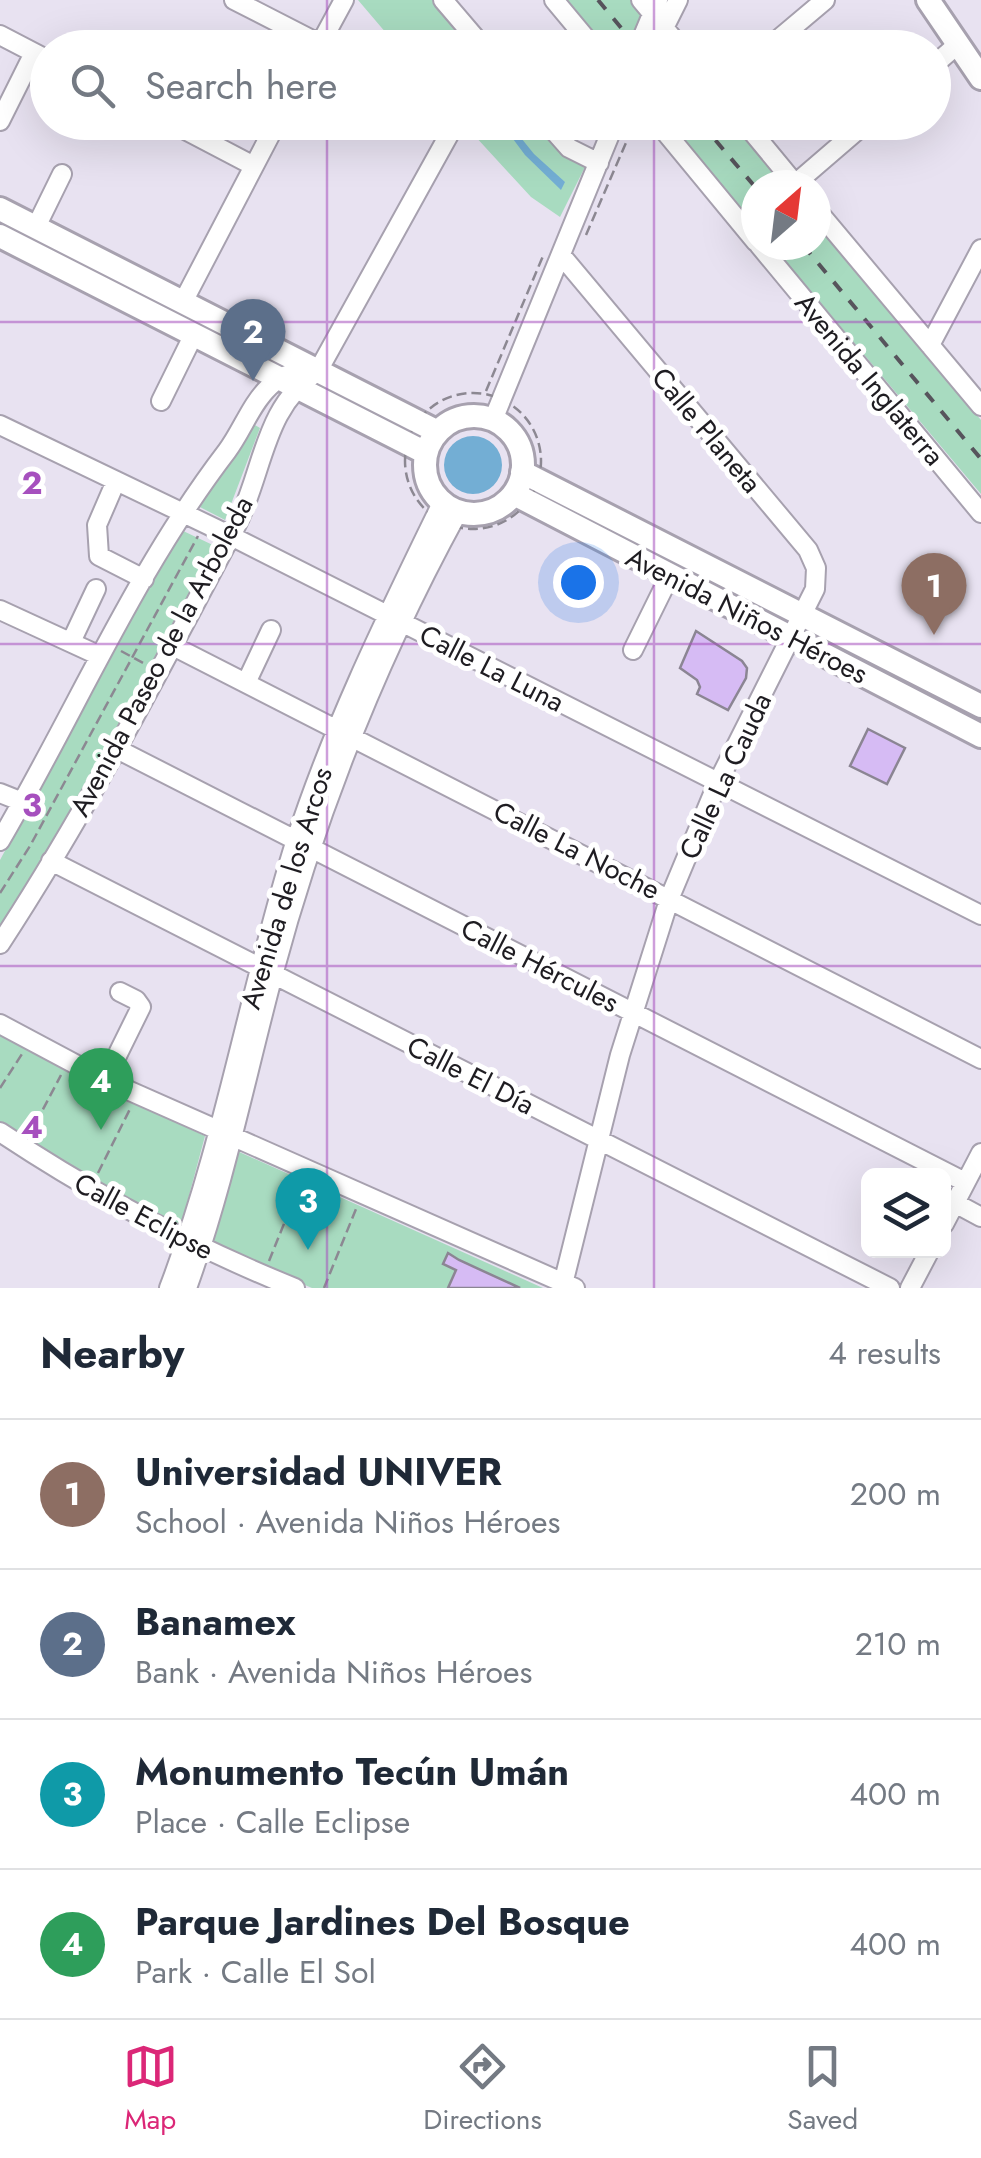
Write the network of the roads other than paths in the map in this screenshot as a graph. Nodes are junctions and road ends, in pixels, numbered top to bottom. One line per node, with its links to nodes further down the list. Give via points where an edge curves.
1 (234, 0): 9 (street)
2 (344, 0): 10 (street)
3 (443, 0): 11 (street)
4 (554, 0): 12 (street)
5 (678, 0): 8 (street)
6 (824, 0): 13 (street)
7 (928, 0): 14 (main road)
8 (654, 10)
9 (289, 30)
10 (328, 30)
11 (469, 30)
12 (579, 30)
13 (789, 30)
14 (947, 30)
15 (0, 36): 19 (street)
16 (951, 36): 17 (main road)
17 (957, 45): 18 (street); 21 (main road)
18 (951, 50)
19 (30, 51)
20 (30, 73): 22 (street)
21 (981, 78)
22 (0, 121)
23 (204, 140): 32 (street)
24 (268, 140): 32 (street)
25 (446, 140): 47 (street, Avenida Paseo de la Arboleda)
26 (562, 140): 31 (street)
27 (608, 140): 31 (street)
28 (672, 140): 37 (street, Avenida Inglaterra)
29 (759, 140): 33 (street)
30 (846, 140): 34 (street)
31 (599, 162): 42 (street)
32 (254, 166): 44 (street)
33 (784, 170)
34 (812, 170)
35 (62, 174): 38 (street)
36 (0, 208): 38 (main road)
37 (741, 224)
38 (36, 227): 44 (main road)
39 (831, 227): 46 (street)
40 (0, 236): 45 (main road)
41 (980, 254): 46 (street)
42 (561, 256): 51 (street); 66 (street, Calle Planeta, via 808,550 816,589)
43 (771, 260): 58 (street, Avenida Inglaterra)
44 (184, 302): 47 (main road)
45 (194, 334): 48 (main road); 49 (street)
46 (930, 346): 50 (street)
47 (318, 371): 48 (street, Avenida Paseo de la Arboleda); 53 (main road)
48 (288, 382): 54 (main road); 57 (street, Avenida Paseo de la Arboleda, via 263,393); 60 (street, Avenida Paseo de la Arboleda)
49 (161, 401)
50 (981, 406)
51 (498, 410): 53 (main road); 56 (main road, via 519,447)
52 (0, 425): 55 (street, Calle La Luna)
53 (428, 426): 54 (main road)
54 (417, 448): 59 (main road)
55 (116, 480): 57 (street, Calle La Luna); 62 (street, via 97,525 100,556)
56 (526, 487): 59 (main road, via 486,513); 61 (main road, Avenida Niños Héroes); 66 (main road, Avenida Niños Héroes)
57 (181, 512): 60 (street, Calle La Luna); 62 (street, Avenida Paseo de la Arboleda)
58 (981, 513)
59 (446, 514): 67 (street, Avenida de los Arcos)
60 (231, 536): 67 (street, Calle La Luna); 72 (street, Avenida Paseo de la Arboleda)
61 (670, 574): 69 (main road, Avenida Niños Héroes); 73 (street)
62 (144, 579): 71 (street, Avenida Paseo de la Arboleda)
63 (96, 589): 65 (street)
64 (0, 610): 70 (street)
65 (84, 615): 70 (street); 71 (street)
66 (802, 615): 69 (street, Calle La Cauda); 75 (main road, Avenida Niños Héroes)
67 (394, 618): 76 (street, Avenida de los Arcos); 79 (street, Calle La Luna)
68 (271, 630): 74 (street)
69 (791, 637): 77 (main road, Avenida Niños Héroes); 79 (street, Calle La Cauda)
70 (71, 642): 71 (street)
71 (107, 643): 81 (street, Avenida Paseo de la Arboleda)
72 (172, 645): 74 (street, Calle La Noche); 78 (street, Avenida Paseo de la Arboleda)
73 (633, 650)
74 (246, 682): 76 (street, Calle La Noche)
75 (981, 706)
76 (344, 732): 83 (street, Avenida de los Arcos); 85 (street, Calle La Noche)
77 (981, 736)
78 (115, 748): 83 (street, Calle Hércules); 84 (street, Avenida Paseo de la Arboleda)
79 (718, 782): 85 (street, Calle La Cauda); 86 (street, Calle La Luna)
80 (0, 793): 81 (street)
81 (20, 801): 82 (street, Avenida Paseo de la Arboleda)
82 (0, 842)
83 (303, 844): 88 (street, Avenida de los Arcos); 90 (street, Calle Hércules)
84 (52, 861): 87 (street, Avenida Paseo de la Arboleda); 88 (street, Calle El Día)
85 (670, 897): 90 (street, Calle La Cauda); 92 (street, Calle La Noche)
86 (981, 915)
87 (0, 944)
88 (266, 970): 95 (street, Avenida de los Arcos); 96 (street, Calle El Día)
89 (120, 992): 93 (street, via 140,1003 140,1012)
90 (632, 1012): 96 (street, Calle La Cauda); 98 (street, Calle Hércules)
91 (0, 1024): 93 (street)
92 (981, 1059)
93 (105, 1080): 95 (street)
94 (0, 1132): 102 (street, Calle Eclipse)
95 (227, 1133): 102 (street, Avenida de los Arcos); 104 (street)
96 (600, 1140): 104 (street, Calle La Cauda); 108 (street, Calle El Día)
97 (981, 1153): 98 (street)
98 (966, 1182): 99 (street)
99 (955, 1203): 100 (street); 101 (street)
100 (951, 1211)
101 (981, 1217)
102 (194, 1244): 105 (street, Avenida de los Arcos); 106 (street, Avenida de los Arcos); 107 (street, Calle Eclipse)
103 (926, 1258): 109 (street)
104 (567, 1286)
105 (169, 1288)
106 (186, 1288)
107 (295, 1288)
108 (890, 1288)
109 (910, 1288)

